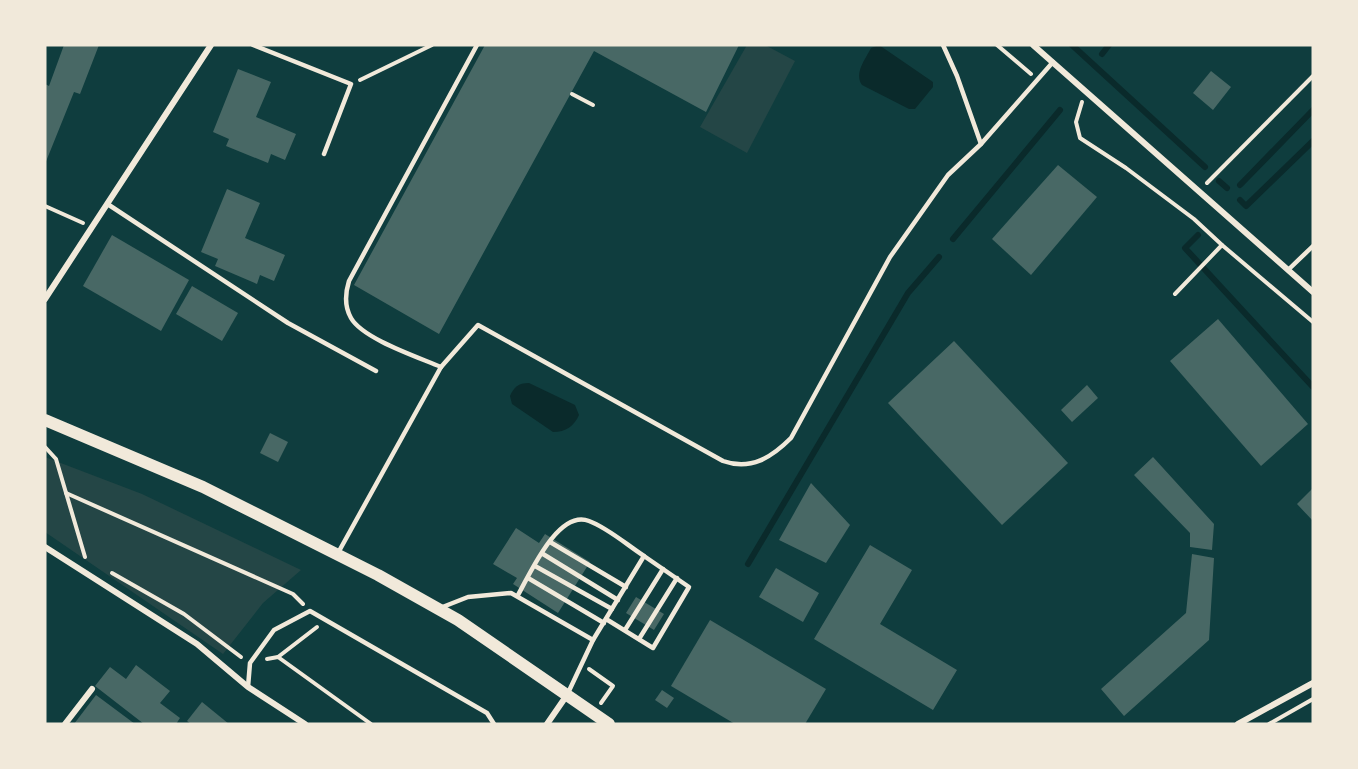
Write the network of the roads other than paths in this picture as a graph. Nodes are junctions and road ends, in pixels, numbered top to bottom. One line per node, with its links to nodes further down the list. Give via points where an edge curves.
1 (211, 45): 9 (street)
2 (253, 45): 8 (lane, via 351,84)
3 (477, 45): 14 (lane, via 345,294 351,318 363,330)
4 (943, 45): 7 (lane)
5 (1034, 45): 6 (street)
6 (1053, 62): 7 (lane); 11 (street)
7 (981, 144): 14 (lane, via 948,175 890,257 791,438 768,458 741,465 723,461 478,325)
8 (324, 153)
9 (109, 205): 13 (street); 15 (lane, via 288,323)
10 (1313, 246): 11 (lane)
11 (1288, 270): 12 (street)
12 (1313, 291)
13 (45, 299)
14 (441, 368): 19 (lane)
15 (376, 370)
16 (45, 420): 19 (main road, via 203,487)
17 (550, 542): 20 (lane); 21 (lane, via 563,526 575,520 588,520); 26 (lane)
18 (45, 547): 36 (street, via 197,644)
19 (338, 554): 29 (main road)
20 (543, 554): 22 (lane); 28 (lane)
21 (644, 556): 23 (lane); 26 (lane)
22 (535, 566): 24 (lane); 30 (lane)
23 (663, 569): 25 (lane); 32 (lane)
24 (528, 578): 27 (lane); 31 (lane)
25 (677, 578): 33 (lane); 33 (lane, via 689,587 653,648)
26 (626, 587): 28 (lane)
27 (518, 595): 29 (lane, via 511,592 468,597); 34 (lane)
28 (618, 600): 30 (lane)
29 (438, 609): 38 (main road, via 523,662)
30 (612, 609): 31 (lane)
31 (605, 621): 32 (lane); 34 (lane)
32 (624, 630): 33 (lane)
33 (639, 639)
34 (593, 640): 38 (lane)
35 (1313, 683): 44 (street)
36 (248, 687): 40 (street); 41 (lane, via 250,663 274,630 310,612 487,713)
37 (92, 689): 39 (street)
38 (567, 695): 42 (street); 43 (main road)
39 (65, 724)
40 (305, 724)
41 (494, 724)
42 (547, 724)
43 (609, 724)
44 (1238, 724)

